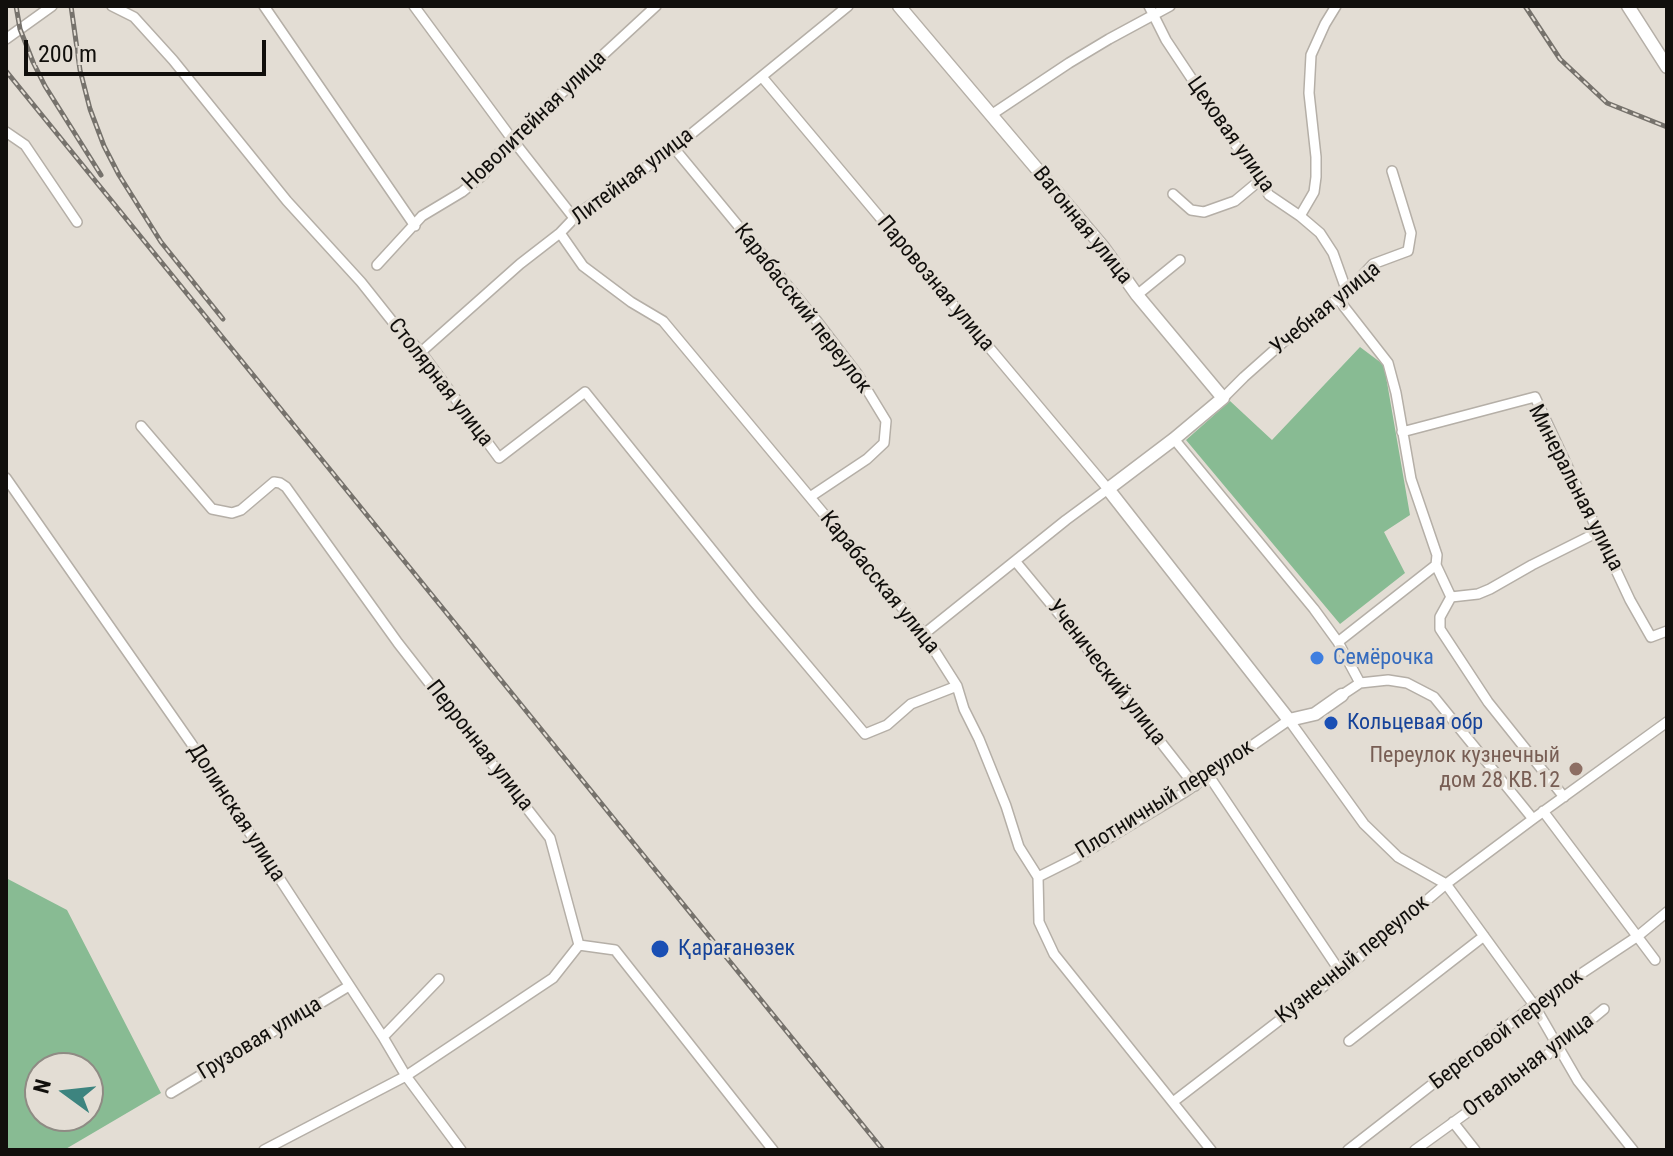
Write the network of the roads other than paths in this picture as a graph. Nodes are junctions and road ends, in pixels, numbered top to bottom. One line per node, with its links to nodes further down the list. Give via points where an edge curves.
1 (52, 6): 12 (street)
2 (112, 6): 32 (street, Столярная улица, via 134,17 163,49 287,201)
3 (264, 6): 25 (street)
4 (414, 6): 17 (street)
5 (656, 6): 17 (street, Новолитейная улица)
6 (848, 6): 14 (street, Литейная улица)
7 (899, 6): 15 (street, Вагонная улица)
8 (1170, 6): 11 (street)
9 (1336, 6): 22 (street, via 1311,55 1316,177)
10 (1628, 6): 13 (street)
11 (1152, 11): 15 (street); 20 (street, Цеховая улица)
12 (6, 39)
13 (1667, 67)
14 (762, 77): 18 (street, Литейная улица); 38 (street, Паровозная улица)
15 (991, 115): 30 (street, Вагонная улица)
16 (6, 132): 24 (street, via 25,145)
17 (512, 139): 23 (street); 25 (street, Новолитейная улица, via 484,174)
18 (674, 148): 23 (street, Литейная улица); 39 (street, Карабасский переулок, via 816,320 886,421 884,443)
19 (1392, 171): 29 (street, Учебная улица, via 1411,233 1408,251 1373,264)
20 (1259, 181): 21 (street, via 1235,201 1204,212 1191,210); 22 (street, Цеховая улица, via 1269,195)
21 (1173, 194)
22 (1300, 216): 29 (street, Цеховая улица, via 1333,253)
23 (574, 218): 26 (street, Литейная улица)
24 (77, 222)
25 (415, 226): 28 (street, Новолитейная улица)
26 (560, 233): 32 (street, Литейная улица); 39 (street, Карабасская улица, via 598,279 663,321)
27 (1180, 260): 30 (street)
28 (377, 265)
29 (1347, 292): 31 (street, Учебная улица)
30 (1137, 295): 33 (street, Вагонная улица)
31 (1338, 299): 33 (street, Учебная улица); 35 (street, via 1388,363)
32 (421, 352): 48 (street, Столярная улица, via 499,458 585,392 865,734 887,725 911,704)
33 (1223, 398): 36 (street)
34 (141, 426): 62 (street, Перронная улица, via 212,509 232,513 274,482 286,487 390,632 550,838)
35 (1402, 432): 40 (street, Минеральная улица, via 1535,397); 42 (street)
36 (1174, 439): 38 (street); 46 (street)
37 (6, 478): 66 (street, Долинская улица, via 191,743)
38 (1108, 489): 41 (street); 50 (street)
39 (810, 497): 45 (street, Карабасская улица)
40 (1598, 532): 43 (street, via 1490,589); 44 (street, Минеральная улица, via 1651,637)
41 (1016, 562): 45 (street); 53 (street, Ученический улица)
42 (1436, 565): 43 (street); 46 (street)
43 (1451, 597): 54 (street, via 1440,629 1488,702)
44 (1667, 631)
45 (924, 634): 48 (street, Карабасская улица)
46 (1338, 642): 47 (street)
47 (1360, 683): 49 (street); 56 (street, via 1407,683 1434,697)
48 (957, 686): 57 (street, Карабасская улица, via 1019,847)
49 (1342, 695): 50 (street, via 1315,714)
50 (1289, 720): 52 (street, Плотничный переулок); 58 (street, via 1364,824 1398,857)
51 (1667, 722): 54 (street, Кузнечный переулок)
52 (1209, 776): 53 (street, Плотничный переулок); 64 (street)
53 (1195, 786): 57 (street, Плотничный переулок)
54 (1564, 797): 55 (street, Кузнечный переулок)
55 (1543, 811): 56 (street, Кузнечный переулок); 61 (street)
56 (1533, 819): 58 (street, Кузнечный переулок)
57 (1038, 877): 74 (street, Карабасская улица, via 1039,922 1054,954)
58 (1446, 884): 60 (street); 64 (street, Кузнечный переулок)
59 (1667, 912): 61 (street, Береговой переулок)
60 (1484, 936): 67 (street); 70 (street)
61 (1638, 936): 63 (street); 67 (street, Береговой переулок)
62 (579, 945): 72 (street, via 553,978); 78 (street, via 615,950)
63 (1655, 960)
64 (1341, 973): 74 (street, Кузнечный переулок)
65 (439, 979): 69 (street)
66 (349, 986): 69 (street, Долинская улица); 73 (street, Грузовая улица)
67 (1534, 1005): 71 (street); 80 (street, Береговой переулок)
68 (1604, 1009): 71 (street, Отвальная улица)
69 (383, 1037): 72 (street, Долинская улица)
70 (1349, 1041)
71 (1558, 1047): 75 (street, Отвальная улица); 83 (street)
72 (406, 1076): 76 (street); 77 (street, Долинская улица)
73 (171, 1093)
74 (1173, 1102): 79 (street, Карабасская улица)
75 (1453, 1122): 81 (street, Отвальная улица); 82 (street, Отвальная улица)
76 (264, 1150)
77 (461, 1150)
78 (773, 1150)
79 (1211, 1150)
80 (1348, 1150)
81 (1415, 1150)
82 (1475, 1150)
83 (1633, 1150)

